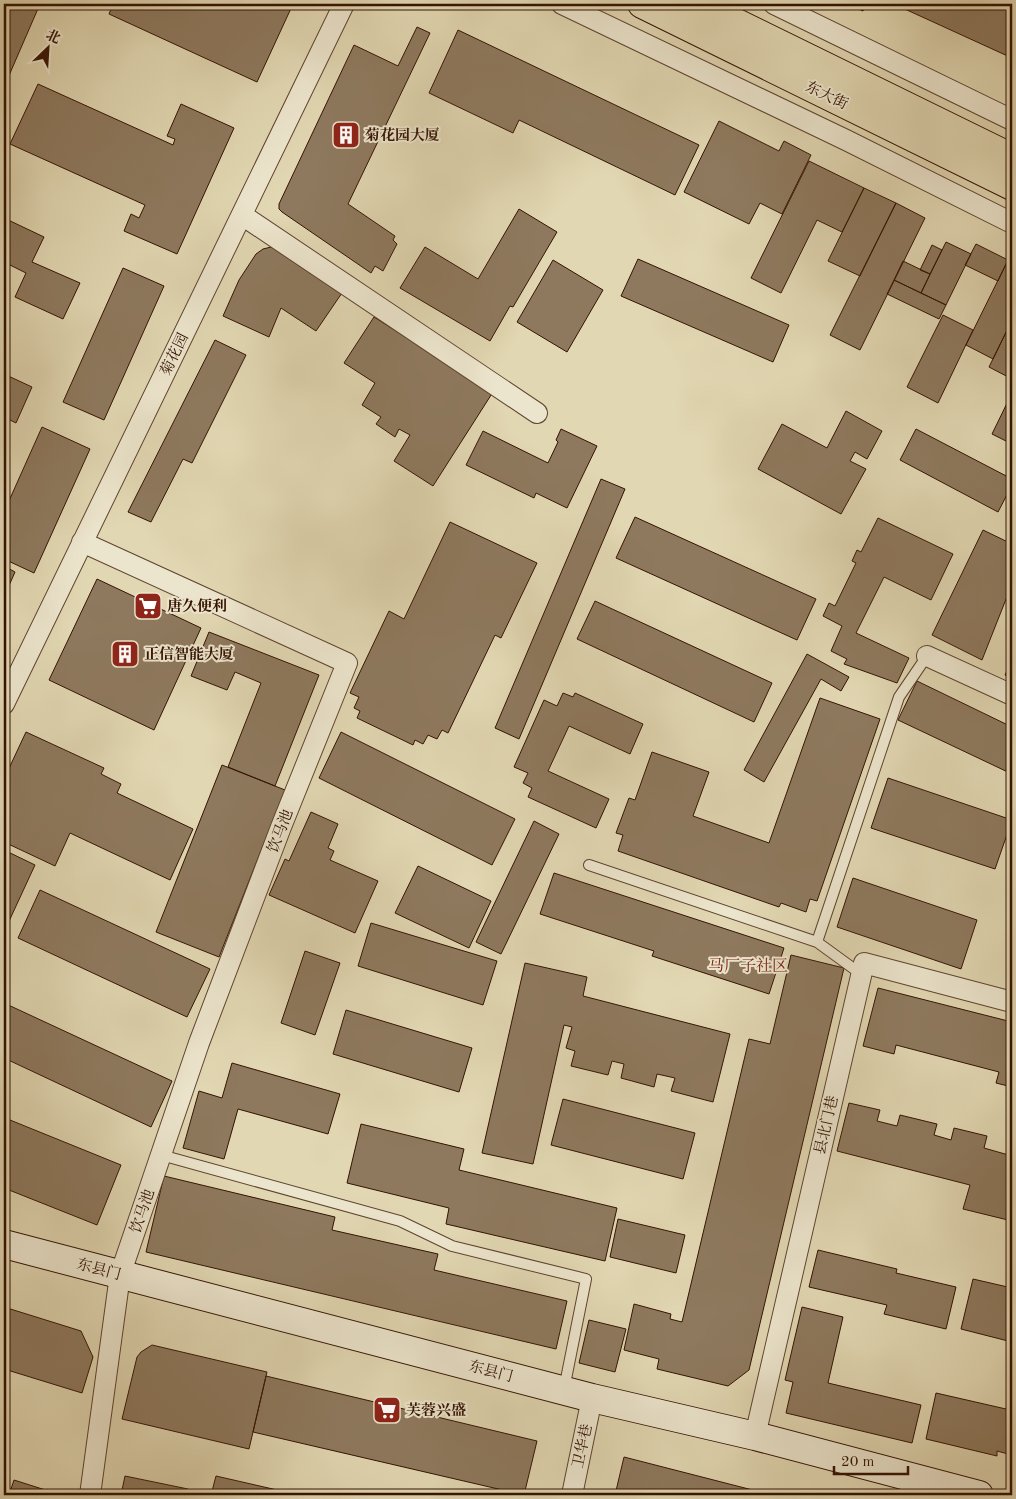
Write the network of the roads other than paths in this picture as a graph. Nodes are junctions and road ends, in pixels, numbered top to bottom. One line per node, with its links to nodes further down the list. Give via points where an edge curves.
1 (344, 4): 9 (street, 菊花园)
2 (562, 4): 10 (street)
3 (642, 4): 8 (main road, 东大街)
4 (698, 4): 7 (main road, 东大街)
5 (774, 4): 6 (street)
6 (1012, 120)
7 (1012, 158)
8 (1012, 186)
9 (242, 215): 11 (street); 12 (street, 菊花园)
10 (1012, 223)
11 (537, 414)
12 (82, 542): 15 (street, 菊花园); 20 (street, 饮马池, via 347,663 199,1043)
13 (927, 656): 14 (street); 17 (lane, via 899,697)
14 (1012, 695)
15 (4, 704)
16 (589, 865): 17 (lane)
17 (817, 942): 18 (lane)
18 (861, 974): 19 (street, via 864,963); 25 (street, 县北门巷)
19 (1012, 1002)
20 (161, 1155): 22 (street, 饮马池); 23 (lane, via 400,1221 452,1246 586,1279)
21 (4, 1244): 22 (street, 东县门)
22 (120, 1274): 23 (street, 东县门); 26 (street, 饮马池)
23 (564, 1390): 24 (street, 东县门)
24 (592, 1398): 25 (street, 东县门); 27 (street, 卫华巷)
25 (755, 1436): 28 (street, 东县门)
26 (90, 1495)
27 (572, 1495)
28 (979, 1495)

